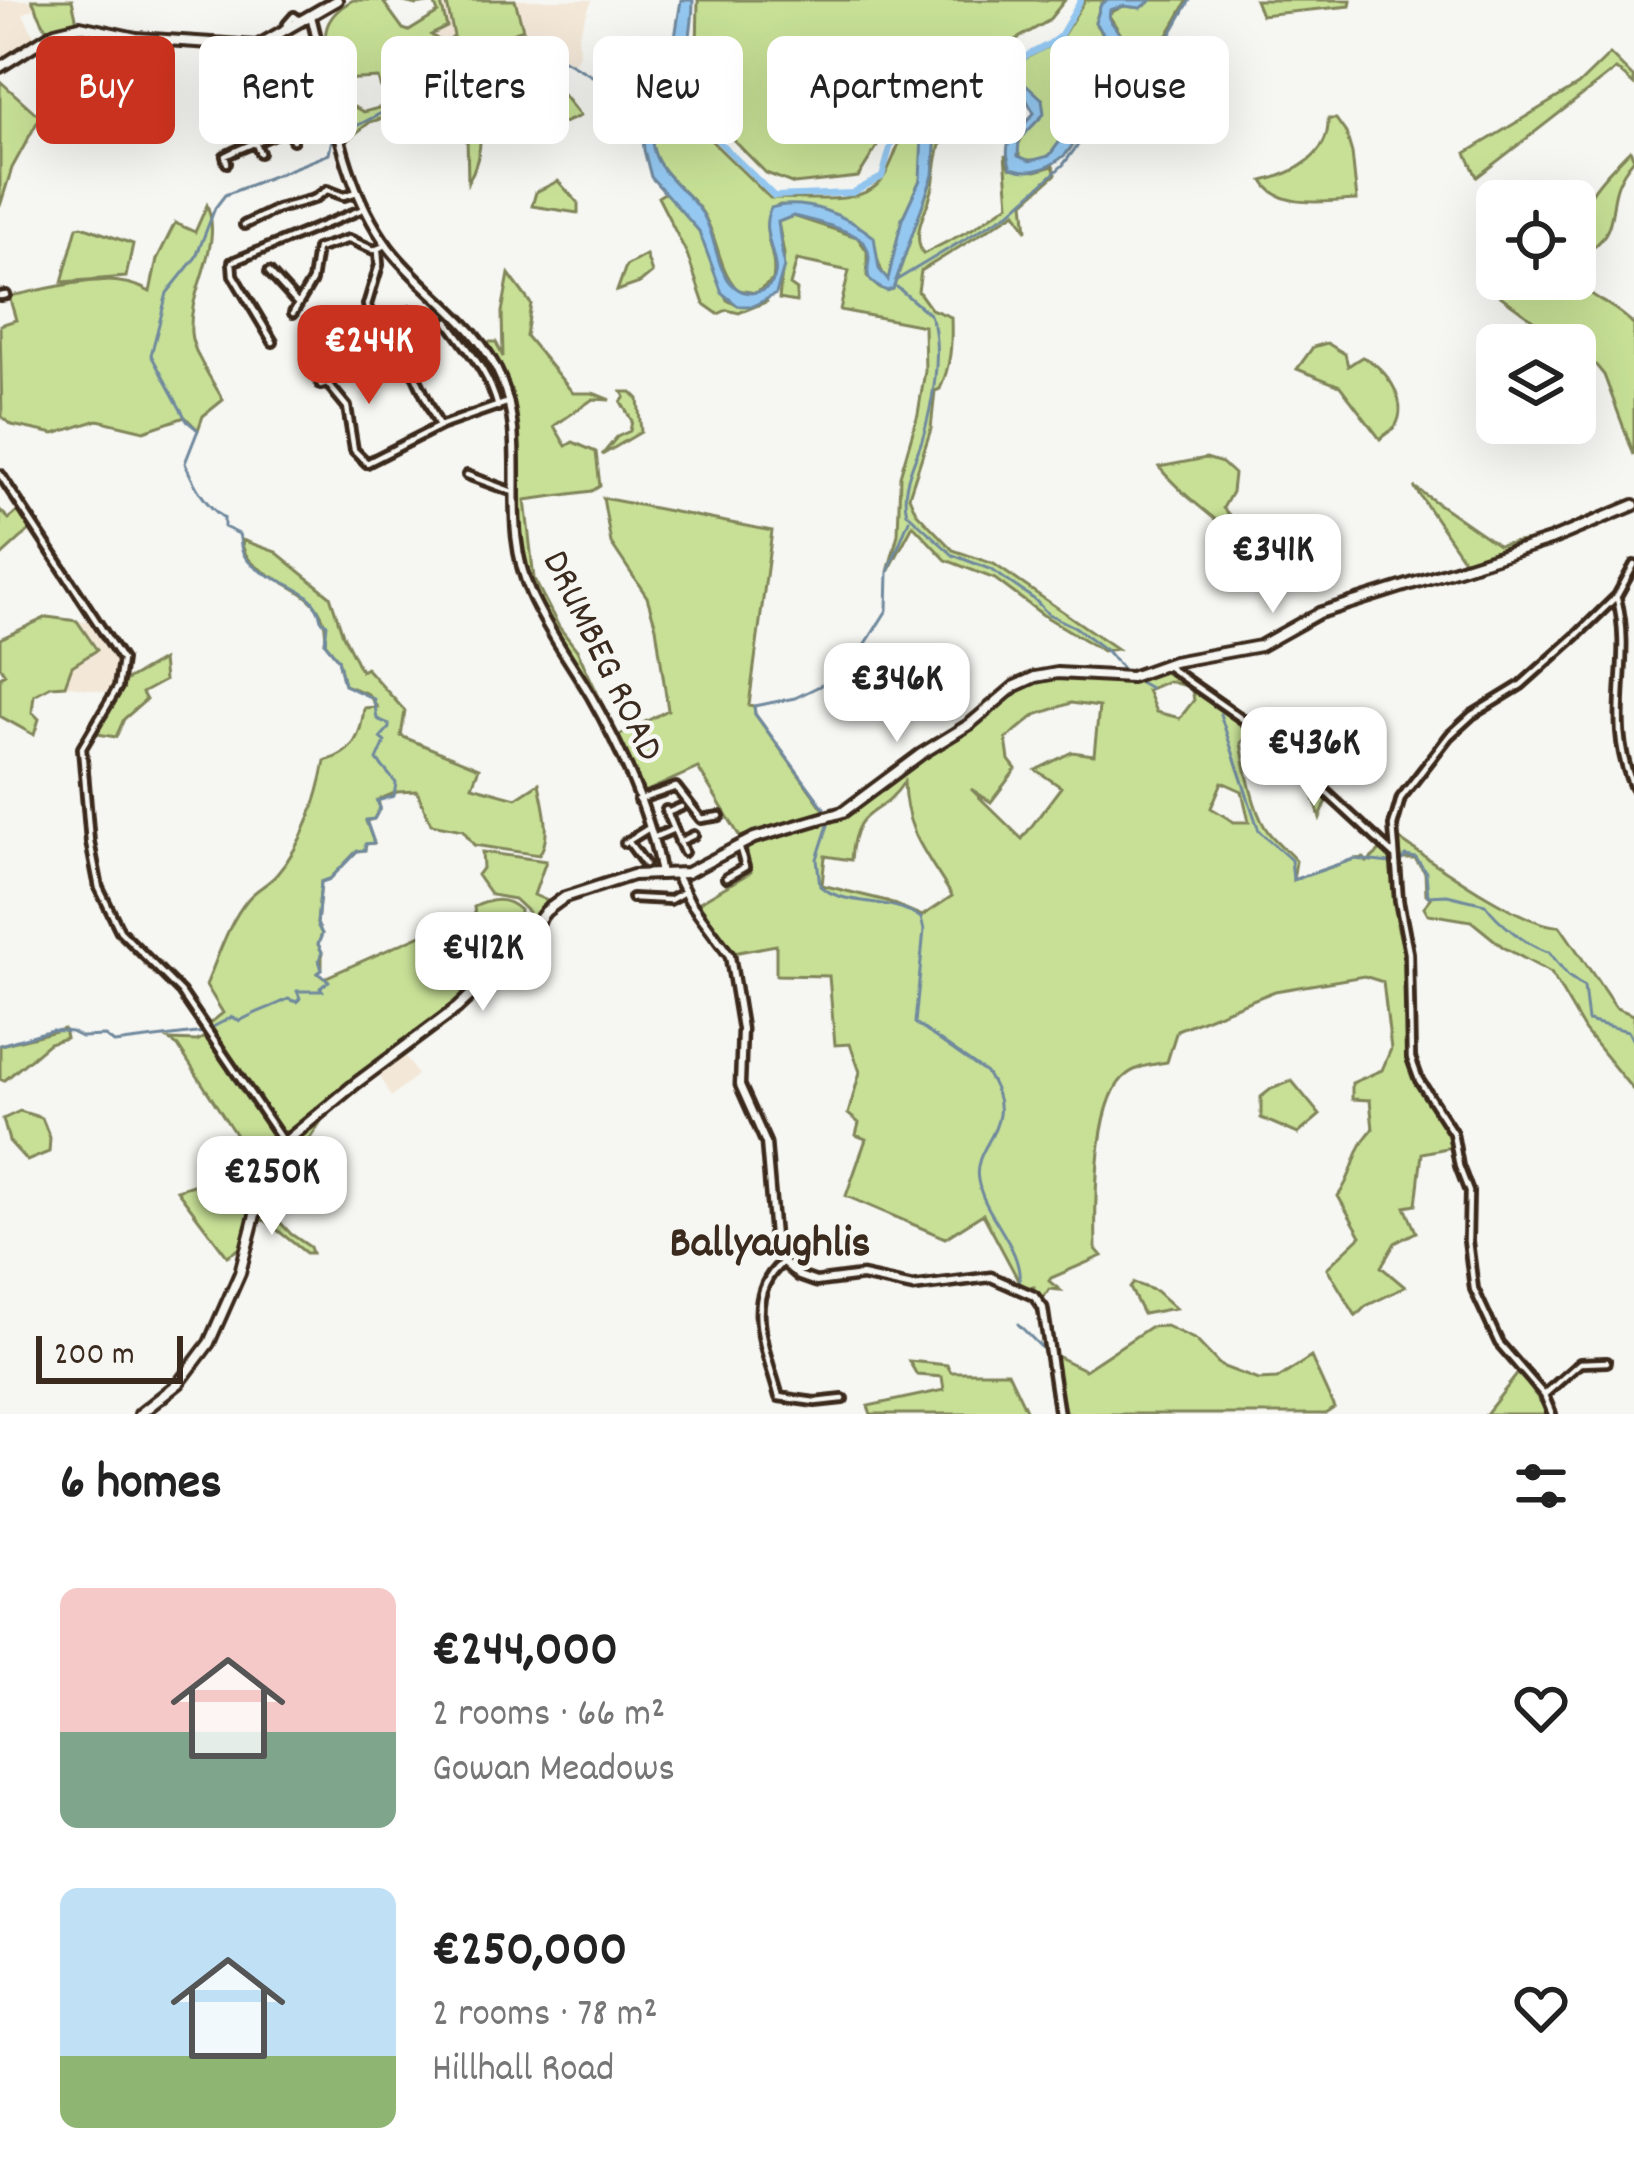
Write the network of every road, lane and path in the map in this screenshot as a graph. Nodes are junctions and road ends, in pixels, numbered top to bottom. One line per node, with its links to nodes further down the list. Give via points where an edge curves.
1 (337, 0): 2 (main road)
2 (306, 19): 3 (street); 4 (street, DRUMBEG ROAD); 5 (main road, via 264,45 243,48 68,27)
3 (287, 24)
4 (311, 36)
5 (0, 67)
6 (251, 144): 10 (street, via 225,156)
7 (256, 144): 9 (street)
8 (342, 144): 11 (street, DRUMBEG ROAD)
9 (260, 153)
10 (227, 164)
11 (357, 192): 12 (street, DRUMBEG ROAD); 13 (street, via 327,190)
12 (365, 208): 14 (street, DRUMBEG ROAD); 22 (street, via 232,262)
13 (244, 225)
14 (387, 245): 15 (street); 24 (street, DRUMBEG ROAD, via 476,335)
15 (378, 250): 17 (street, via 349,239 315,251); 21 (street, via 367,305)
16 (269, 272): 17 (street)
17 (298, 304): 19 (street)
18 (411, 311): 21 (street)
19 (293, 313)
20 (448, 322): 25 (street, via 480,362)
21 (378, 325): 26 (street, via 408,360)
22 (273, 342)
23 (328, 384): 26 (street, via 347,406 358,458 373,461)
24 (509, 402): 25 (street); 29 (street, DRUMBEG ROAD)
25 (497, 407): 26 (street)
26 (440, 426)
27 (0, 474): 52 (street, via 122,660 118,687 82,748 90,842 107,907 181,992)
28 (467, 475): 29 (street)
29 (513, 492): 35 (street, DRUMBEG ROAD, via 525,580 608,728)
30 (1634, 506): 33 (main road, via 1319,613 1261,646)
31 (1634, 566): 32 (street)
32 (1617, 596): 34 (street, via 1618,725); 45 (street, via 1521,686 1449,736 1401,798)
33 (1163, 664): 43 (main road, via 1120,679 1057,673 1025,681 858,804); 45 (street, via 1262,733)
34 (1634, 788)
35 (638, 800): 37 (street, via 676,787 701,819); 38 (street, DRUMBEG ROAD)
36 (681, 807): 39 (street, via 666,812)
37 (720, 816)
38 (650, 828): 41 (street, DRUMBEG ROAD); 46 (street, via 627,842)
39 (674, 829): 41 (street); 42 (street)
40 (694, 836): 42 (street)
41 (653, 838): 47 (street, DRUMBEG ROAD)
42 (680, 842): 44 (street)
43 (738, 845): 48 (main road); 49 (street, via 746,864)
44 (684, 852)
45 (1395, 860): 55 (street, via 1409,953 1411,1058 1453,1133 1469,1192 1474,1288 1499,1343)
46 (645, 864)
47 (661, 874): 48 (main road); 52 (main road, via 565,897 457,1008)
48 (676, 875): 50 (street)
49 (725, 878)
50 (684, 892): 51 (street, via 670,900); 53 (street, via 730,956 742,1016 741,1090 766,1144)
51 (632, 898)
52 (284, 1143): 57 (main road, via 209,1343 179,1383)
53 (783, 1262): 56 (street, via 758,1299 779,1397); 58 (street, via 816,1282 862,1276 913,1287 991,1277 1034,1296 1045,1318)
54 (1607, 1362): 55 (street, via 1580,1364)
55 (1544, 1395): 59 (street)
56 (842, 1399)
57 (140, 1414)
58 (1059, 1414)
59 (1552, 1414)

